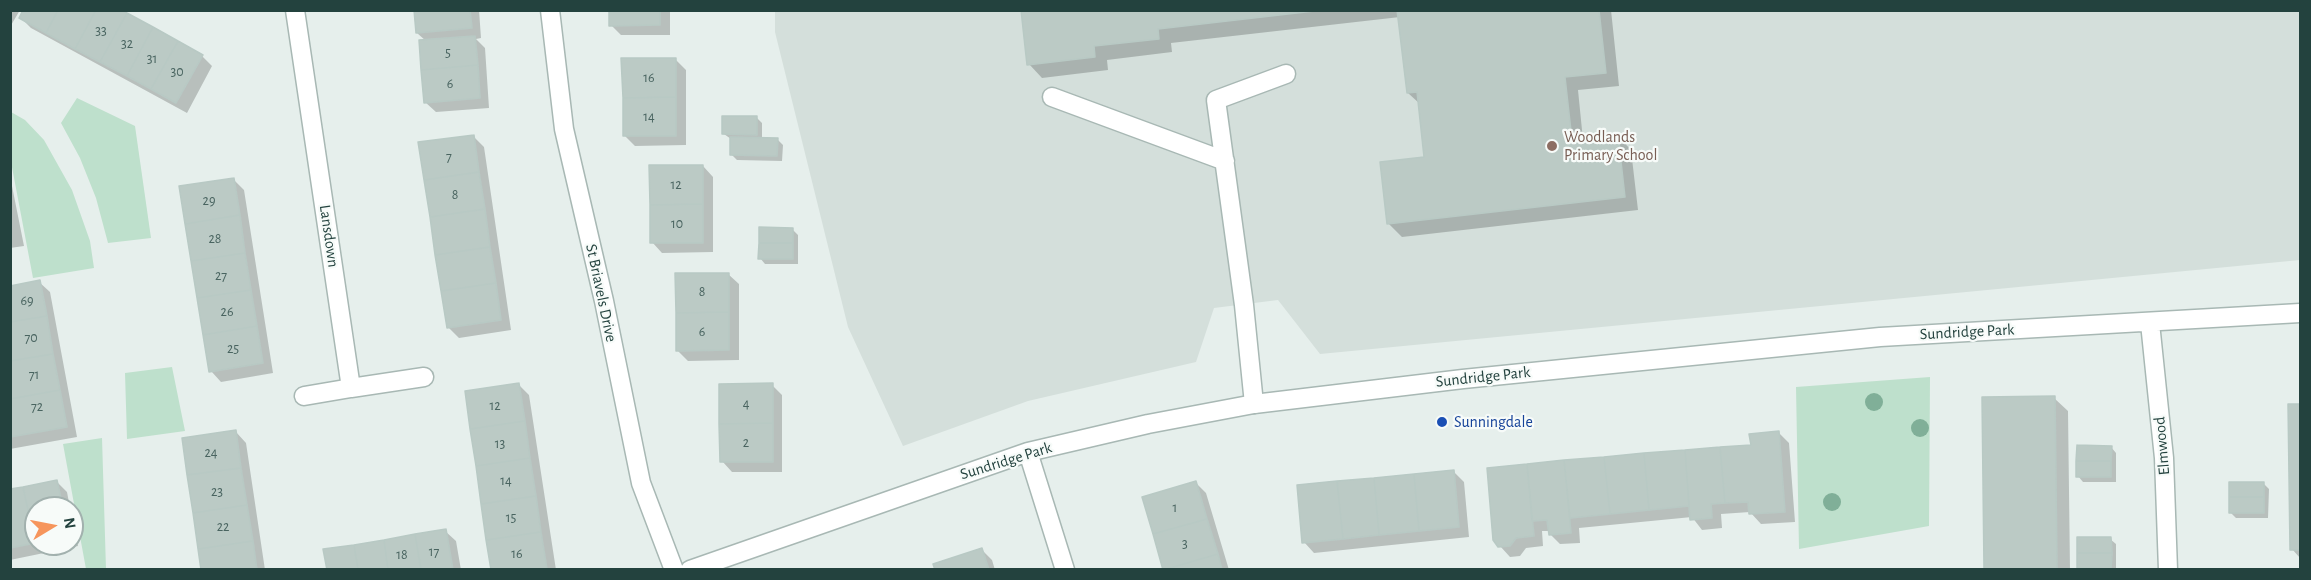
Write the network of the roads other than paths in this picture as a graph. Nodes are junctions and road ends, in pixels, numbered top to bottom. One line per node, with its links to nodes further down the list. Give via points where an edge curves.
1 (295, 10): 9 (street, Lansdown)
2 (550, 10): 13 (street, St Briavels Drive, via 564,129 641,483)
3 (1286, 74): 5 (street, via 1216,100)
4 (1052, 97): 5 (street)
5 (1225, 161): 11 (street)
6 (2301, 313): 7 (street, Sundridge Park)
7 (2150, 323): 11 (street, Sundridge Park, via 1880,337); 16 (street, Elmwood, via 2164,458)
8 (424, 377): 9 (street)
9 (351, 388): 10 (street)
10 (303, 396)
11 (1254, 404): 12 (street, Sundridge Park)
12 (1028, 452): 14 (street, Sundridge Park); 15 (street)
13 (674, 570)
14 (690, 570)
15 (1065, 570)
16 (2168, 570)

